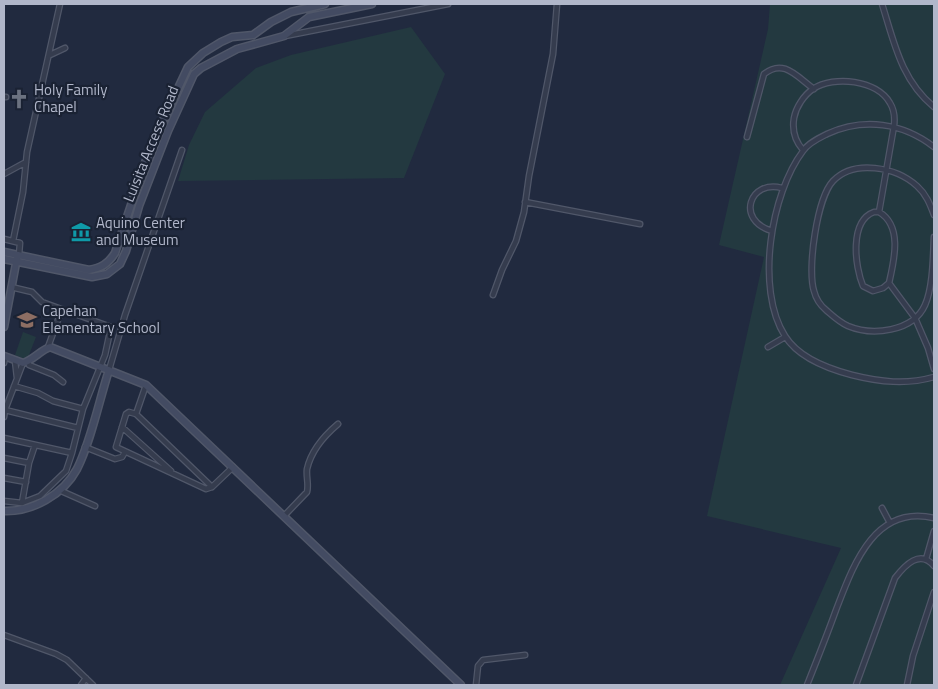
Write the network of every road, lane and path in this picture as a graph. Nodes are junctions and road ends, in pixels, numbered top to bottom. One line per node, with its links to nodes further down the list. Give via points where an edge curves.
1 (60, 4): 9 (street)
2 (325, 4): 31 (main road, Luisita Access Road, via 291,12 253,35 221,42 188,67 150,148 115,254 107,264 89,270)
3 (372, 4): 7 (main road, Luisita Access Road, via 309,17)
4 (448, 4): 7 (street)
5 (557, 4): 21 (street, via 553,54)
6 (882, 4): 11 (street, via 898,56 909,78)
7 (284, 36): 33 (main road, Luisita Access Road, via 237,48 194,74 168,131 120,264 107,274 92,277)
8 (65, 48): 9 (street)
9 (50, 55): 17 (street)
10 (814, 89): 12 (street, via 842,82 875,90 890,103 895,115); 13 (street, via 788,70 771,68 764,74); 16 (street, via 799,105 795,116 794,134)
11 (934, 107)
12 (894, 126): 14 (street, via 914,133); 16 (street, via 845,127 823,136); 18 (street)
13 (747, 137)
14 (934, 147)
15 (182, 150): 48 (street)
16 (803, 150): 20 (street)
17 (26, 162): 19 (street); 28 (street)
18 (886, 170): 22 (street); 23 (street, via 916,186 928,200); 38 (street, via 861,168 841,174 827,189 814,240 812,285 821,306 854,328 886,330)
19 (4, 174)
20 (782, 188): 25 (street); 25 (street, via 770,186 761,190 751,207 755,222 762,229)
21 (525, 202): 24 (street); 36 (street, via 516,241)
22 (878, 212): 34 (street, via 889,220 893,231 894,254); 34 (street, via 868,214 861,222 856,261 858,274 867,289 878,290)
23 (934, 215)
24 (640, 224)
25 (772, 231): 40 (street, via 771,296)
26 (934, 237): 29 (street)
27 (4, 240): 28 (street)
28 (13, 241): 31 (street, via 20,243)
29 (934, 243): 38 (street, via 928,294)
30 (4, 252): 31 (main road, Luisita Access Road)
31 (19, 255): 33 (main road)
32 (4, 259): 33 (main road, Luisita Access Road)
33 (16, 262): 35 (main road)
34 (889, 284): 38 (street)
35 (11, 287): 37 (street, via 32,292 42,302); 39 (main road)
36 (493, 295)
37 (62, 309): 41 (street); 46 (street, via 111,327)
38 (916, 318): 47 (street)
39 (4, 328)
40 (785, 337): 42 (street); 49 (street, via 813,360 839,371 892,383)
41 (48, 346): 45 (main road); 46 (main road)
42 (768, 347)
43 (4, 359): 44 (main road)
44 (15, 361): 45 (main road); 50 (street)
45 (26, 362): 50 (street); 51 (street)
46 (101, 366): 48 (main road); 54 (street)
47 (934, 369)
48 (109, 370): 52 (main road); 63 (main road)
49 (934, 377)
50 (17, 378): 53 (street)
51 (63, 382)
52 (146, 385): 56 (street); 68 (main road)
53 (14, 386): 54 (street); 55 (street)
54 (83, 409): 60 (street)
55 (5, 410): 57 (street); 60 (street)
56 (136, 414): 59 (street, via 126,414); 72 (street)
57 (4, 417)
58 (338, 424): 79 (street, via 326,434 310,460 307,492)
59 (122, 427): 64 (street, via 116,447); 69 (street)
60 (78, 428): 65 (street)
61 (4, 438): 62 (street)
62 (35, 445): 65 (street); 67 (street)
63 (86, 447): 64 (street, via 115,459); 73 (main road, via 77,469)
64 (125, 452): 69 (street)
65 (72, 453): 75 (street, via 66,471 48,489)
66 (4, 458): 67 (street)
67 (30, 463): 71 (street)
68 (233, 467): 72 (street); 79 (main road)
69 (176, 476): 72 (street, via 202,488)
70 (4, 478): 71 (street)
71 (26, 482): 75 (street)
72 (212, 487)
73 (59, 490): 76 (street); 78 (main road, via 28,509)
74 (4, 501): 75 (street)
75 (22, 503)
76 (95, 506)
77 (882, 508): 81 (street)
78 (4, 511)
79 (284, 516): 91 (main road)
80 (934, 518): 81 (street, via 914,516)
81 (890, 523): 93 (street, via 868,542 854,565)
82 (934, 531): 83 (street)
83 (926, 559): 84 (street); 94 (street, via 912,560 895,578)
84 (934, 566)
85 (934, 592): 95 (street, via 913,656)
86 (4, 634): 88 (street, via 56,654)
87 (524, 655): 92 (street, via 483,660 478,666)
88 (86, 678): 89 (street); 90 (street)
89 (81, 685)
90 (93, 685)
91 (461, 685)
92 (476, 685)
93 (807, 685)
94 (856, 685)
95 (908, 685)

